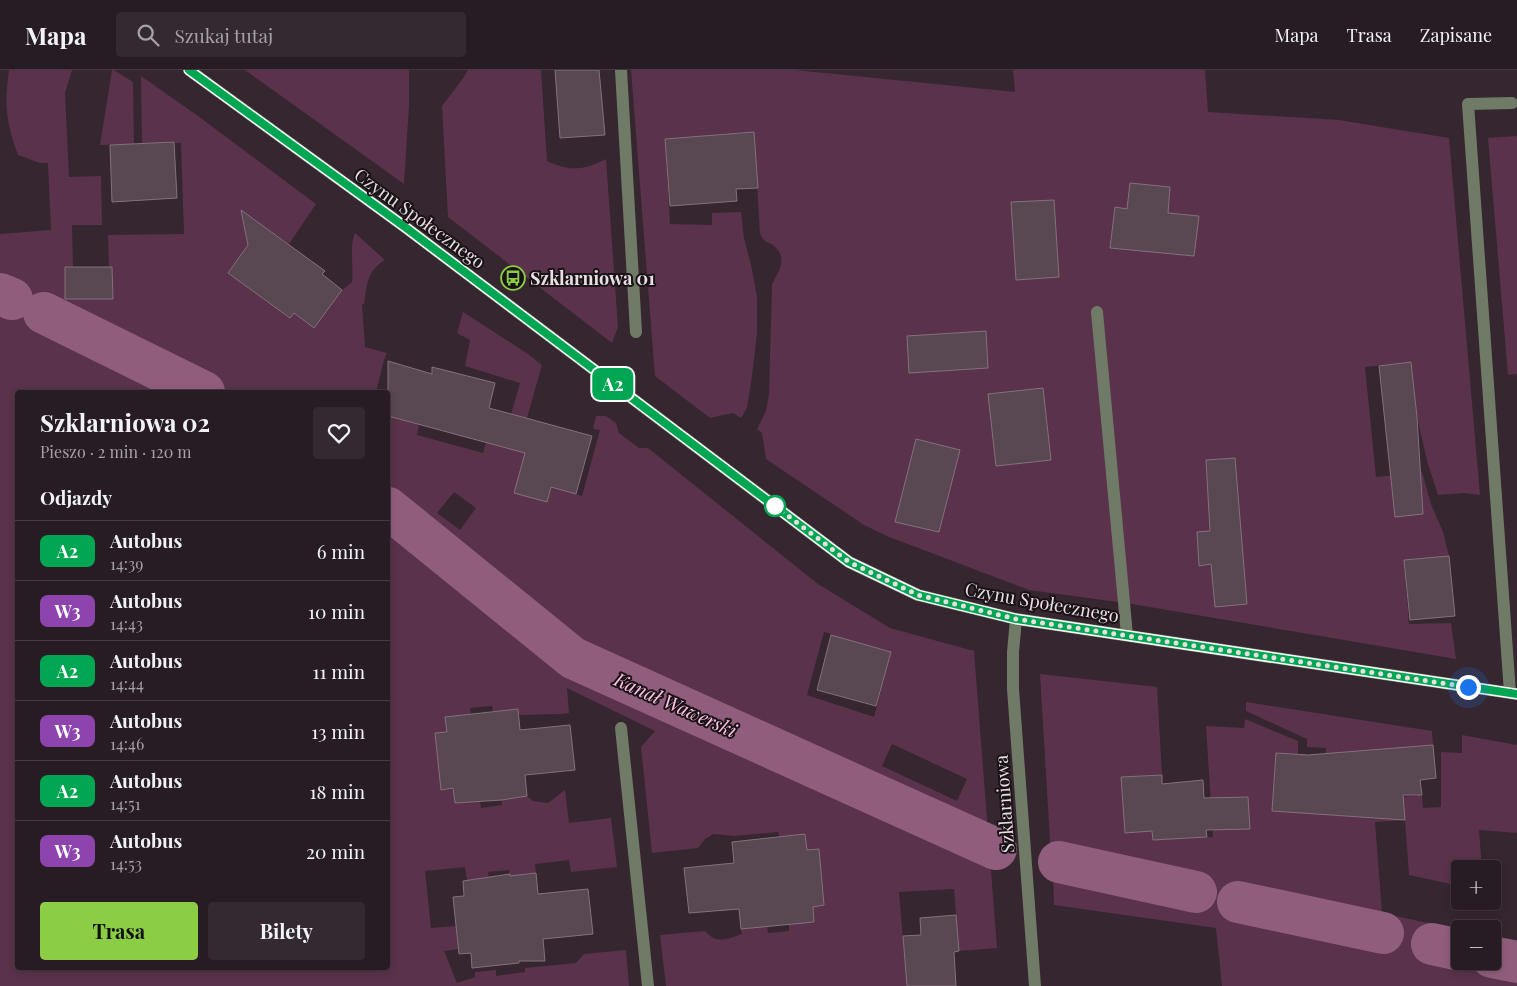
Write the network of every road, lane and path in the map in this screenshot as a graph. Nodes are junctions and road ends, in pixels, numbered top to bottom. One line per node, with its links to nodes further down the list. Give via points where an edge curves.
1 (189, 70): 6 (street, Czynu Społecznego, via 405,227 849,562 918,595)
2 (622, 70): 5 (street)
3 (1512, 103): 8 (street, via 1468,104)
4 (1097, 312): 7 (street)
5 (636, 332)
6 (1016, 619): 7 (street, Czynu Społecznego); 11 (street, Szklarniowa, via 1013,689)
7 (1127, 636): 8 (street, Czynu Społecznego)
8 (1513, 693)
9 (621, 728): 10 (street)
10 (648, 986)
11 (1035, 986)

